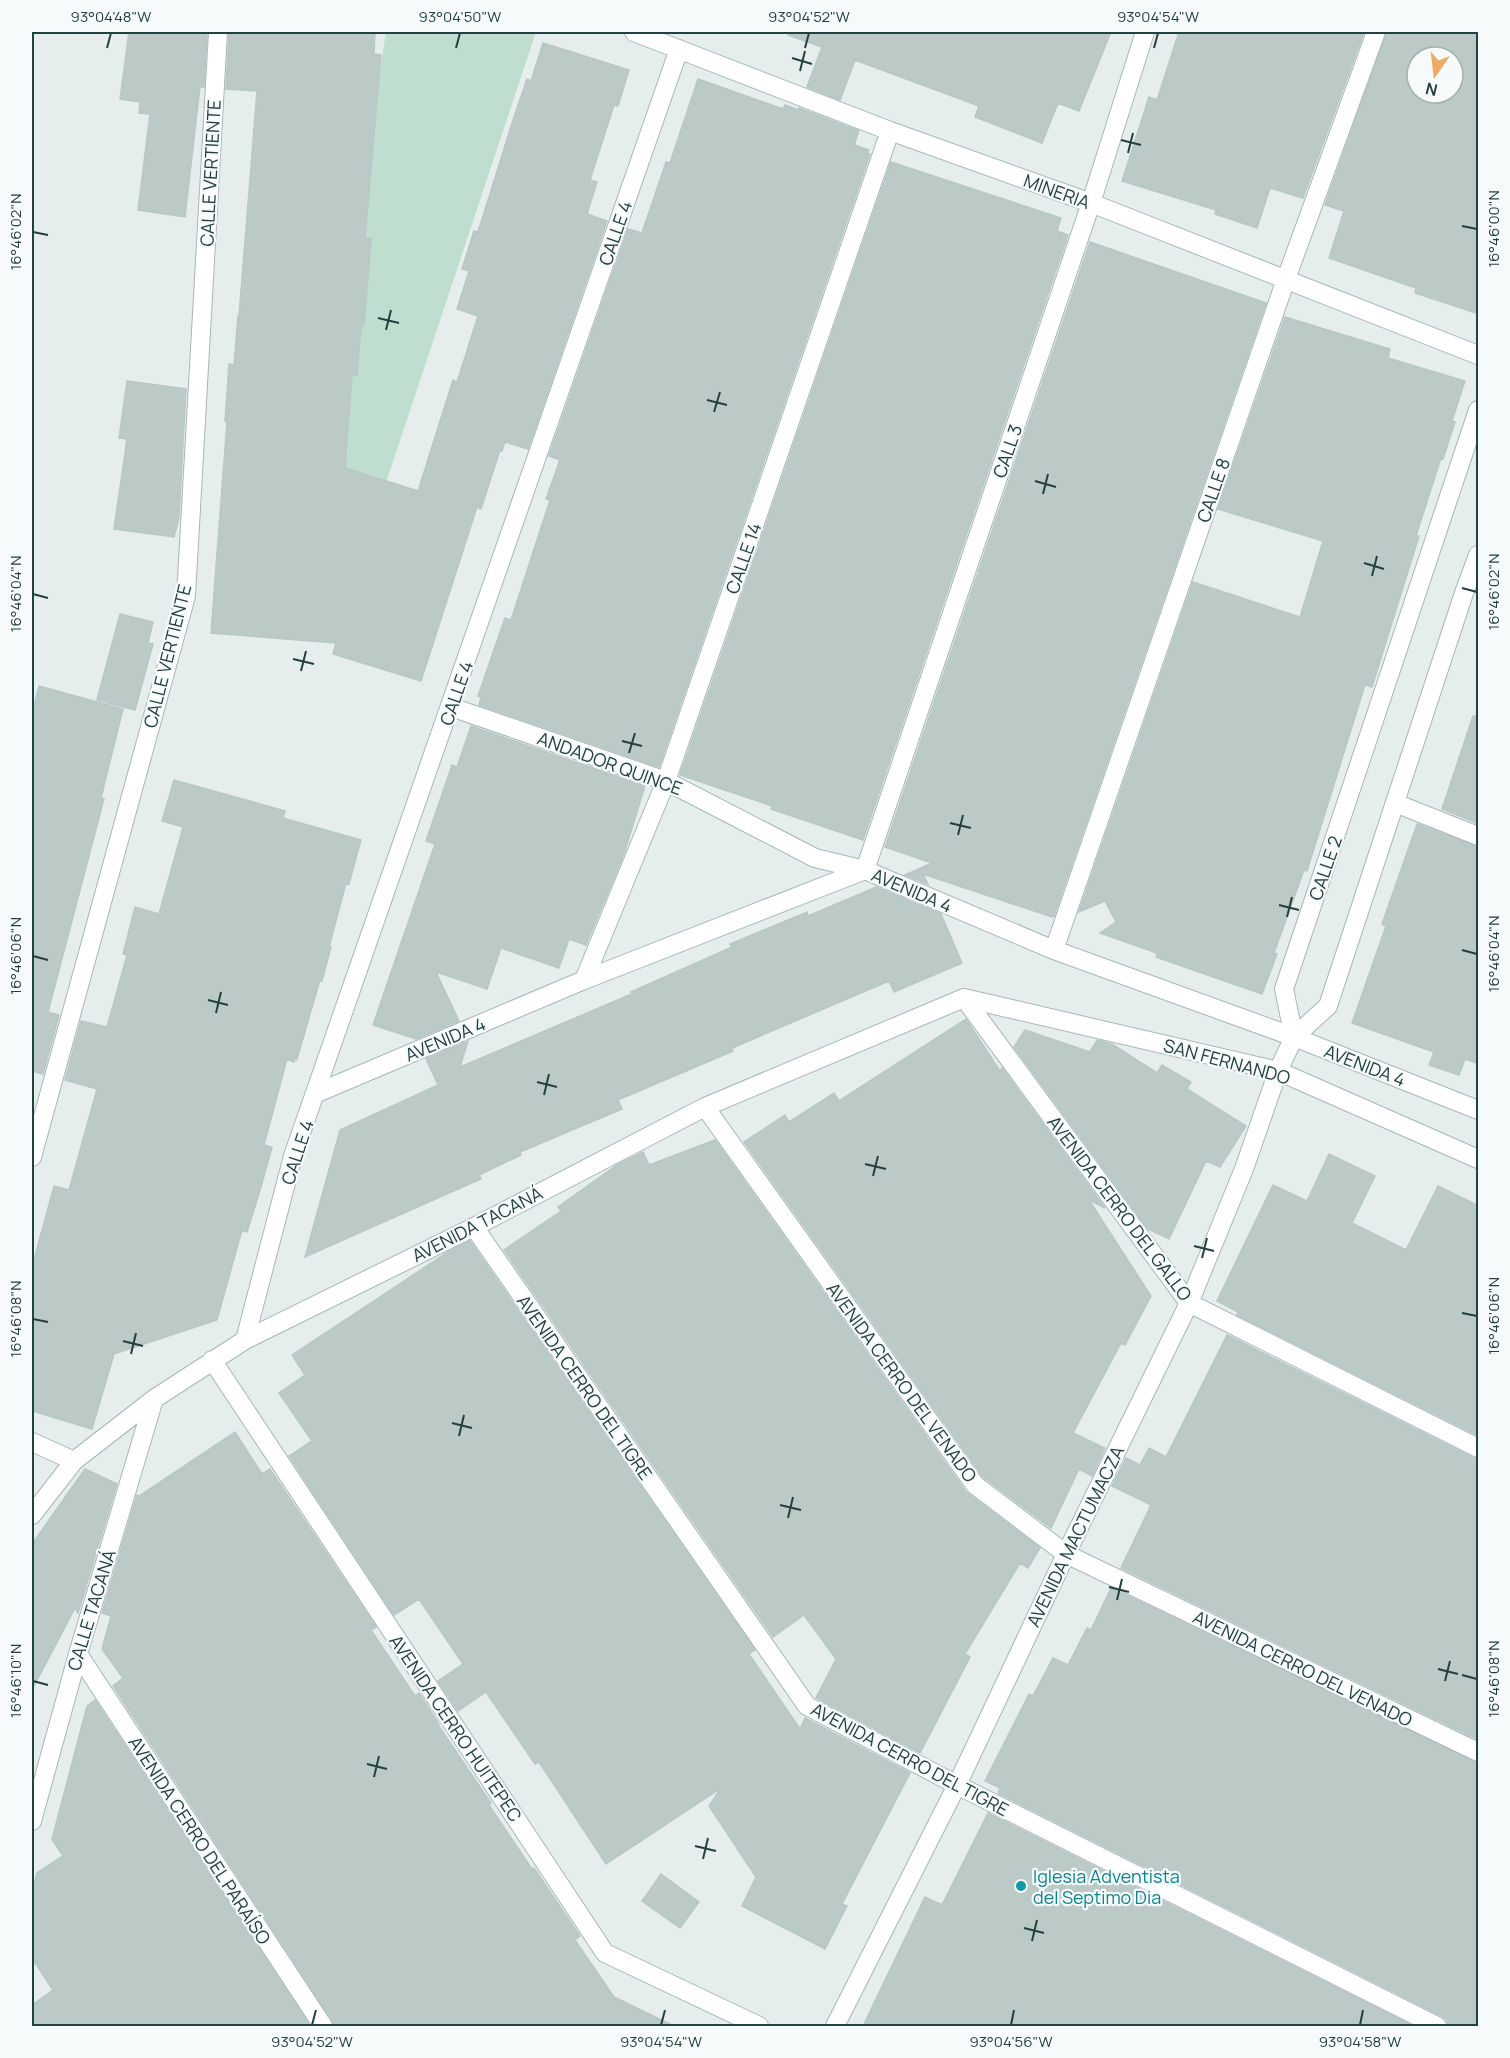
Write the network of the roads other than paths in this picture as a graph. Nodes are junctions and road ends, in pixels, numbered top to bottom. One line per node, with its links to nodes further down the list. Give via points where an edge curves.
1 (218, 32): 26 (street, CALLE VERTIENTE, via 186,596)
2 (634, 32): 5 (street, MINERIA)
3 (1145, 32): 7 (street, CALL 3)
4 (1376, 32): 8 (street, CALLE 8)
5 (679, 49): 6 (street, MINERIA); 13 (street, CALLE 4)
6 (890, 131): 7 (street, MINERIA); 14 (street, CALLE 14)
7 (1091, 203): 8 (street, MINERIA); 17 (street, CALL 3)
8 (1286, 279): 9 (street, MINERIA); 18 (street, CALLE 8)
9 (1479, 355)
10 (1479, 410): 21 (street, CALLE 2, via 1284,989)
11 (1479, 555): 12 (street)
12 (1471, 596): 15 (street)
13 (451, 707): 14 (street, ANDADOR QUINCE); 23 (street, CALLE 4)
14 (666, 781): 17 (street, ANDADOR QUINCE, via 815,858); 19 (street, CALLE 14)
15 (1395, 803): 16 (street); 21 (street, via 1328,1006)
16 (1479, 836)
17 (865, 870): 18 (street, AVENIDA 4); 19 (street, AVENIDA 4)
18 (1054, 950): 21 (street, AVENIDA 4)
19 (584, 980): 23 (street, AVENIDA 4)
20 (964, 998): 22 (street, SAN FERNANDO); 24 (street, AVENIDA TACANÁ); 29 (street, AVENIDA CERRO DEL GALLO)
21 (1294, 1037): 22 (street, AVENIDA MACTUMACZA); 25 (street, AVENIDA 4)
22 (1278, 1071): 27 (street, SAN FERNANDO); 29 (street, AVENIDA MACTUMACZA, via 1244,1169)
23 (316, 1093): 30 (street, CALLE 4, via 293,1156)
24 (705, 1107): 28 (street, AVENIDA TACANÁ); 37 (street, AVENIDA CERRO DEL VENADO, via 975,1485)
25 (1479, 1110)
26 (32, 1157)
27 (1479, 1159)
28 (474, 1227): 30 (street, AVENIDA TACANÁ); 40 (street, AVENIDA CERRO DEL TIGRE, via 807,1706)
29 (1189, 1303): 34 (street, AVENIDA CERRO DEL GALLO); 37 (street, AVENIDA MACTUMACZA)
30 (245, 1340): 31 (street, AVENIDA TACANÁ)
31 (212, 1360): 32 (street, AVENIDA TACANÁ); 43 (street, AVENIDA CERRO HUITEPEC, via 605,1953)
32 (154, 1399): 35 (street, AVENIDA TACANÁ); 38 (street, CALLE TACANÁ)
33 (32, 1442): 35 (street)
34 (1479, 1448)
35 (74, 1461): 36 (street, AVENIDA TACANÁ)
36 (32, 1515)
37 (1066, 1554): 39 (street, AVENIDA CERRO DEL VENADO); 40 (street, AVENIDA MACTUMACZA)
38 (78, 1654): 41 (street, CALLE TACANÁ); 42 (street, AVENIDA CERRO DEL PARAÍSO)
39 (1479, 1752)
40 (957, 1785): 44 (street, AVENIDA MACTUMACZA); 45 (street, AVENIDA CERRO DEL TIGRE)
41 (32, 1821)
42 (323, 2026)
43 (759, 2026)
44 (835, 2026)
45 (1437, 2026)

